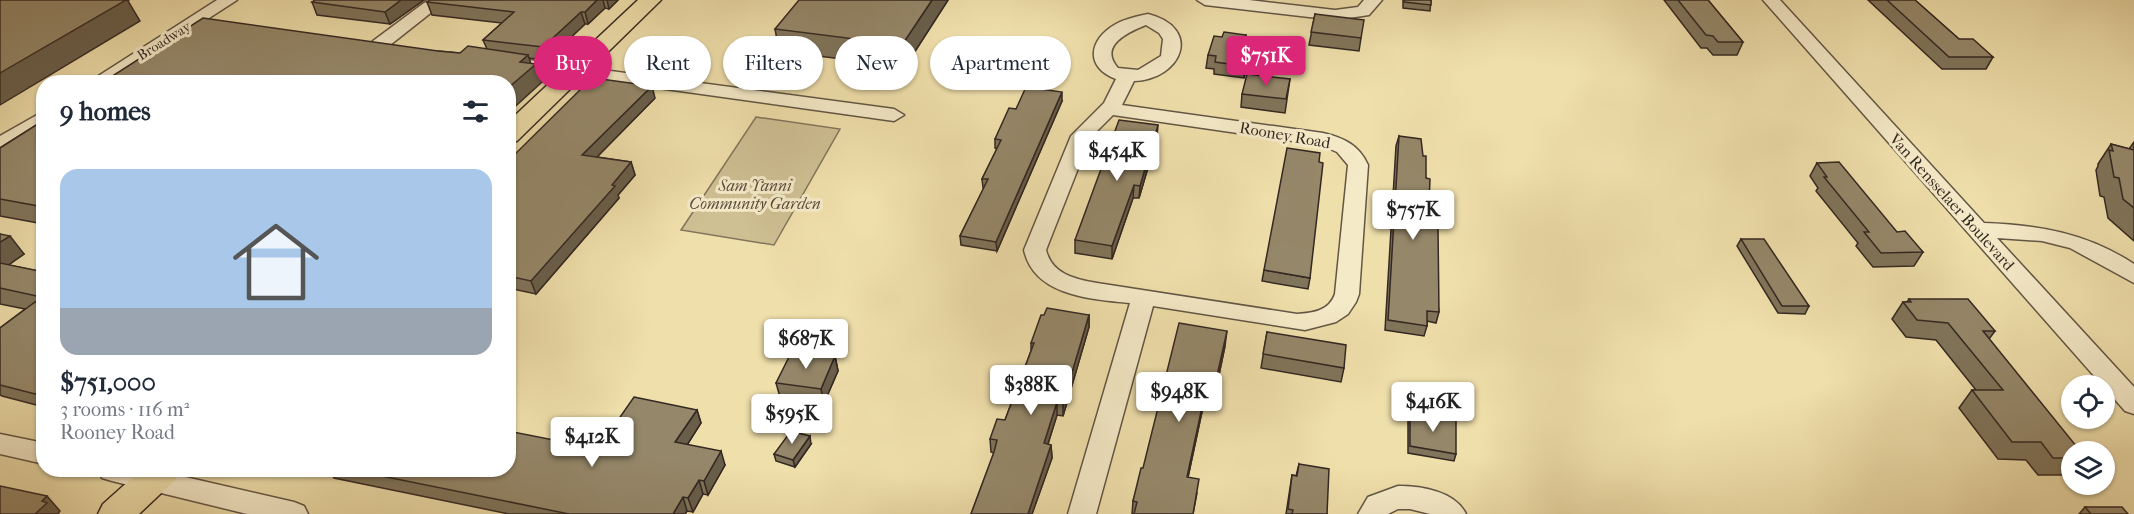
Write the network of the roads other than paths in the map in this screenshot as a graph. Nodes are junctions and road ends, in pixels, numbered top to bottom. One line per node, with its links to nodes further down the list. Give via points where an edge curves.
1 (230, 0): 8 (street, Broadway)
2 (439, 0): 13 (street)
3 (650, 0): 11 (main road)
4 (1154, 0): 9 (street)
5 (1205, 0): 6 (street, via 1343,15 1363,10)
6 (1374, 0)
7 (1771, 0): 26 (street, Van Rensselaer Boulevard)
8 (201, 18): 10 (street); 17 (street, Broadway)
9 (1148, 19): 19 (street, via 1116,30 1102,45 1104,63); 19 (street, via 1169,34 1173,51 1168,61 1153,71)
10 (224, 22)
11 (612, 36)
12 (357, 42): 13 (street)
13 (379, 45): 14 (street)
14 (404, 49)
15 (487, 59): 16 (street)
16 (534, 65)
17 (109, 75)
18 (612, 76): 22 (street)
19 (1126, 78): 21 (street)
20 (556, 90): 24 (main road)
21 (1109, 110): 28 (street, Rooney Road, via 1081,136 1036,245 1035,256 1044,272 1057,281); 28 (street, Rooney Road, via 1323,139 1344,147 1358,165 1347,294 1332,315 1297,322)
22 (894, 115)
23 (36, 122): 25 (street)
24 (516, 128)
25 (0, 145)
26 (1977, 230): 27 (street, via 2031,231 2072,239 2097,250); 29 (street, Van Rensselaer Boulevard)
27 (2134, 275)
28 (1144, 297): 36 (street)
29 (2134, 404)
30 (0, 444): 31 (street)
31 (36, 452)
32 (155, 477): 34 (main road)
33 (168, 477): 35 (street)
34 (116, 514)
35 (294, 514)
36 (1082, 514)
37 (1372, 514): 38 (street, via 1382,502 1400,498 1432,503)
38 (1452, 514)

